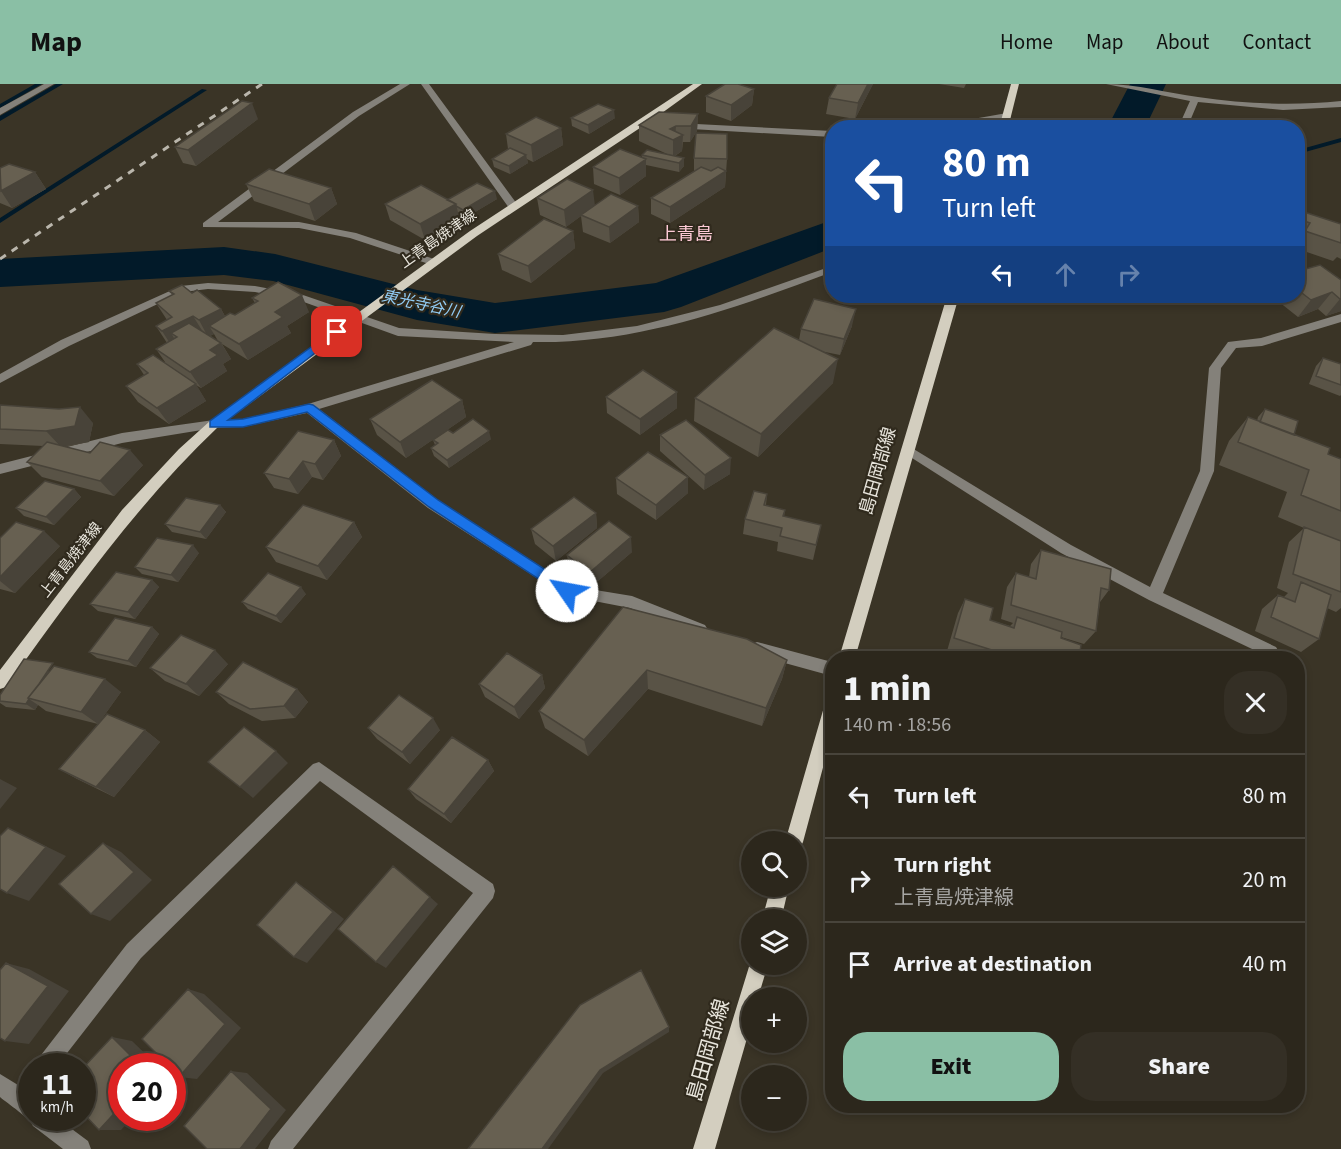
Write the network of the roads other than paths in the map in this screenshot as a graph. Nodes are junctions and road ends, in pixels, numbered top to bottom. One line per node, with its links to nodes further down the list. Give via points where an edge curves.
1 (50, 84): 9 (street)
2 (406, 84): 17 (street, via 356,114 207,225 299,225 352,235)
3 (425, 84): 16 (street)
4 (698, 84): 14 (main road, 上青島焼津線)
5 (1016, 84): 10 (main road)
6 (1110, 84): 7 (street)
7 (1195, 99): 8 (street, via 1261,107); 13 (street)
8 (1341, 104)
9 (0, 112)
10 (1007, 116): 11 (street); 12 (main road)
11 (980, 120)
12 (1006, 120)
13 (1186, 120)
14 (640, 124): 15 (street); 16 (main road, 上青島焼津線)
15 (825, 134)
16 (513, 206): 17 (main road, 上青島焼津線)
17 (429, 265): 20 (main road, 上青島焼津線)
18 (825, 272): 22 (street, via 724,308 637,330)
19 (951, 303): 26 (main road, 島田岡部線)
20 (354, 318): 22 (street, via 398,332); 23 (street, via 303,298 255,289 181,289 64,343); 25 (main road, 上青島焼津線)
21 (1341, 318): 28 (street, via 1262,342 1232,345 1215,368 1206,471)
22 (536, 339): 24 (street)
23 (0, 379)
24 (309, 408): 25 (street, via 243,423); 29 (street, via 433,504 567,591 632,602)
25 (214, 424): 27 (street, via 122,438); 34 (main road, 上青島焼津線, via 188,447 95,554)
26 (907, 451): 28 (street, via 1066,549); 31 (main road, 島田岡部線)
27 (0, 469)
28 (1154, 596): 32 (street)
29 (713, 634)
30 (744, 646): 33 (street)
31 (849, 651)
32 (1269, 651)
33 (825, 667)
34 (0, 682)
35 (825, 732): 36 (main road)
36 (797, 831)
37 (755, 975): 44 (main road, 島田岡部線)
38 (55, 1053): 43 (street, via 134,951 319,770 486,891)
39 (0, 1084): 40 (street)
40 (18, 1093)
41 (57, 1131): 42 (street)
42 (80, 1149)
43 (279, 1149)
44 (704, 1149)

